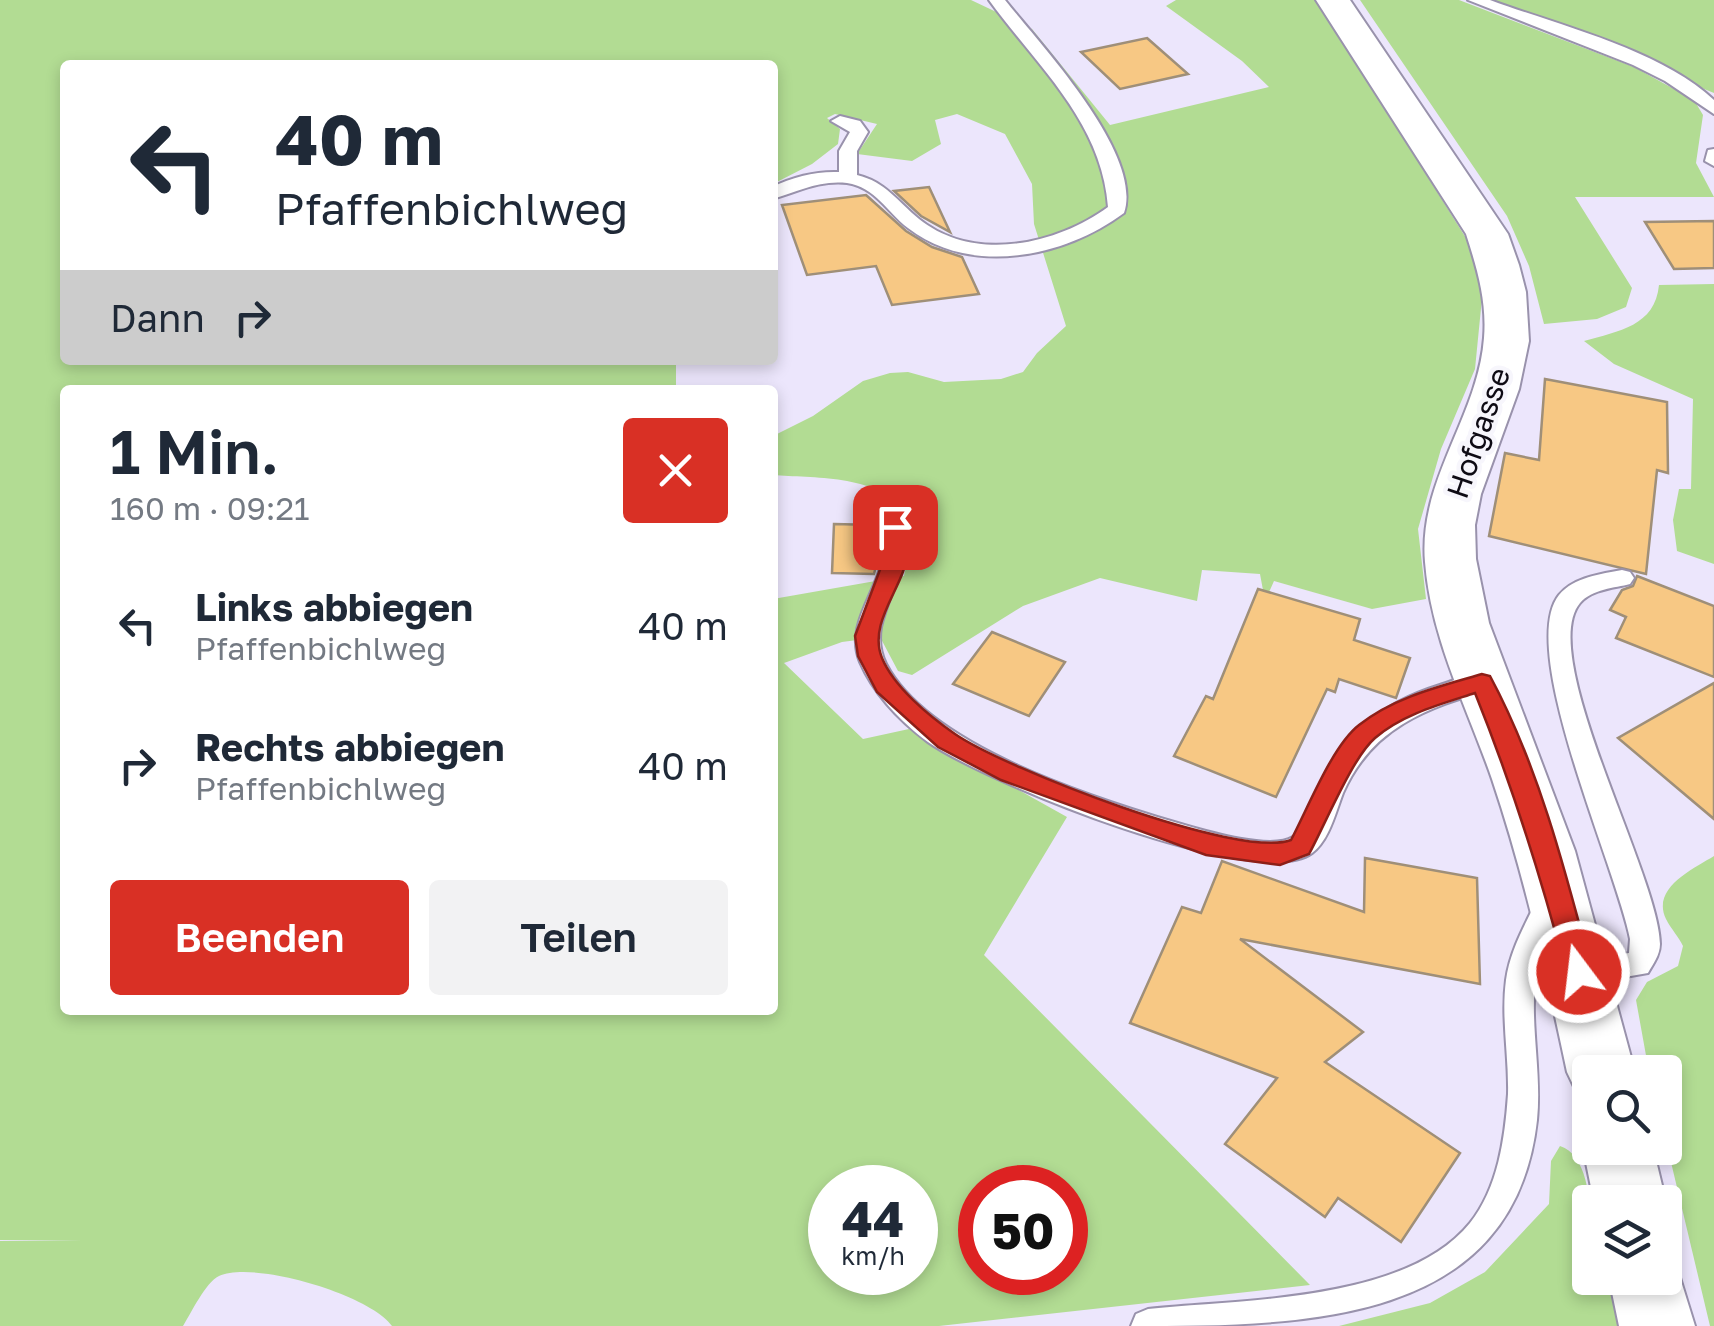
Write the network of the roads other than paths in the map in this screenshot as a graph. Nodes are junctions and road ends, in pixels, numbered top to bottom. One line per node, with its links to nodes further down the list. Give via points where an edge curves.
1 (997, 0): 6 (lane, via 1092,124 1110,160 1117,209 1064,243 1008,250 943,238 912,222 869,182)
2 (1333, 0): 10 (main road, Hofgasse, via 1487,234 1501,269 1509,336 1501,381 1450,521 1450,582)
3 (1476, 0): 4 (lane, via 1663,74)
4 (1714, 110)
5 (840, 121): 6 (lane, via 859,132 848,151)
6 (848, 178): 7 (lane, via 810,179)
7 (778, 192)
8 (886, 510): 10 (lane, via 898,551 866,636 885,686 947,741 1010,773 1206,845 1280,855 1300,847 1366,732 1414,704)
9 (1622, 578): 12 (lane, via 1577,592 1564,606 1560,632 1581,739 1630,878 1645,949 1638,964)
10 (1482, 682): 11 (main road, Hofgasse)
11 (1556, 886): 12 (main road, Hofgasse); 15 (lane, via 1525,960 1516,1166 1488,1225 1452,1263 1395,1289)
12 (1579, 972): 13 (main road, Hofgasse)
13 (1597, 1055)
14 (1650, 1295): 16 (main road)
15 (1148, 1326)
16 (1657, 1326)

